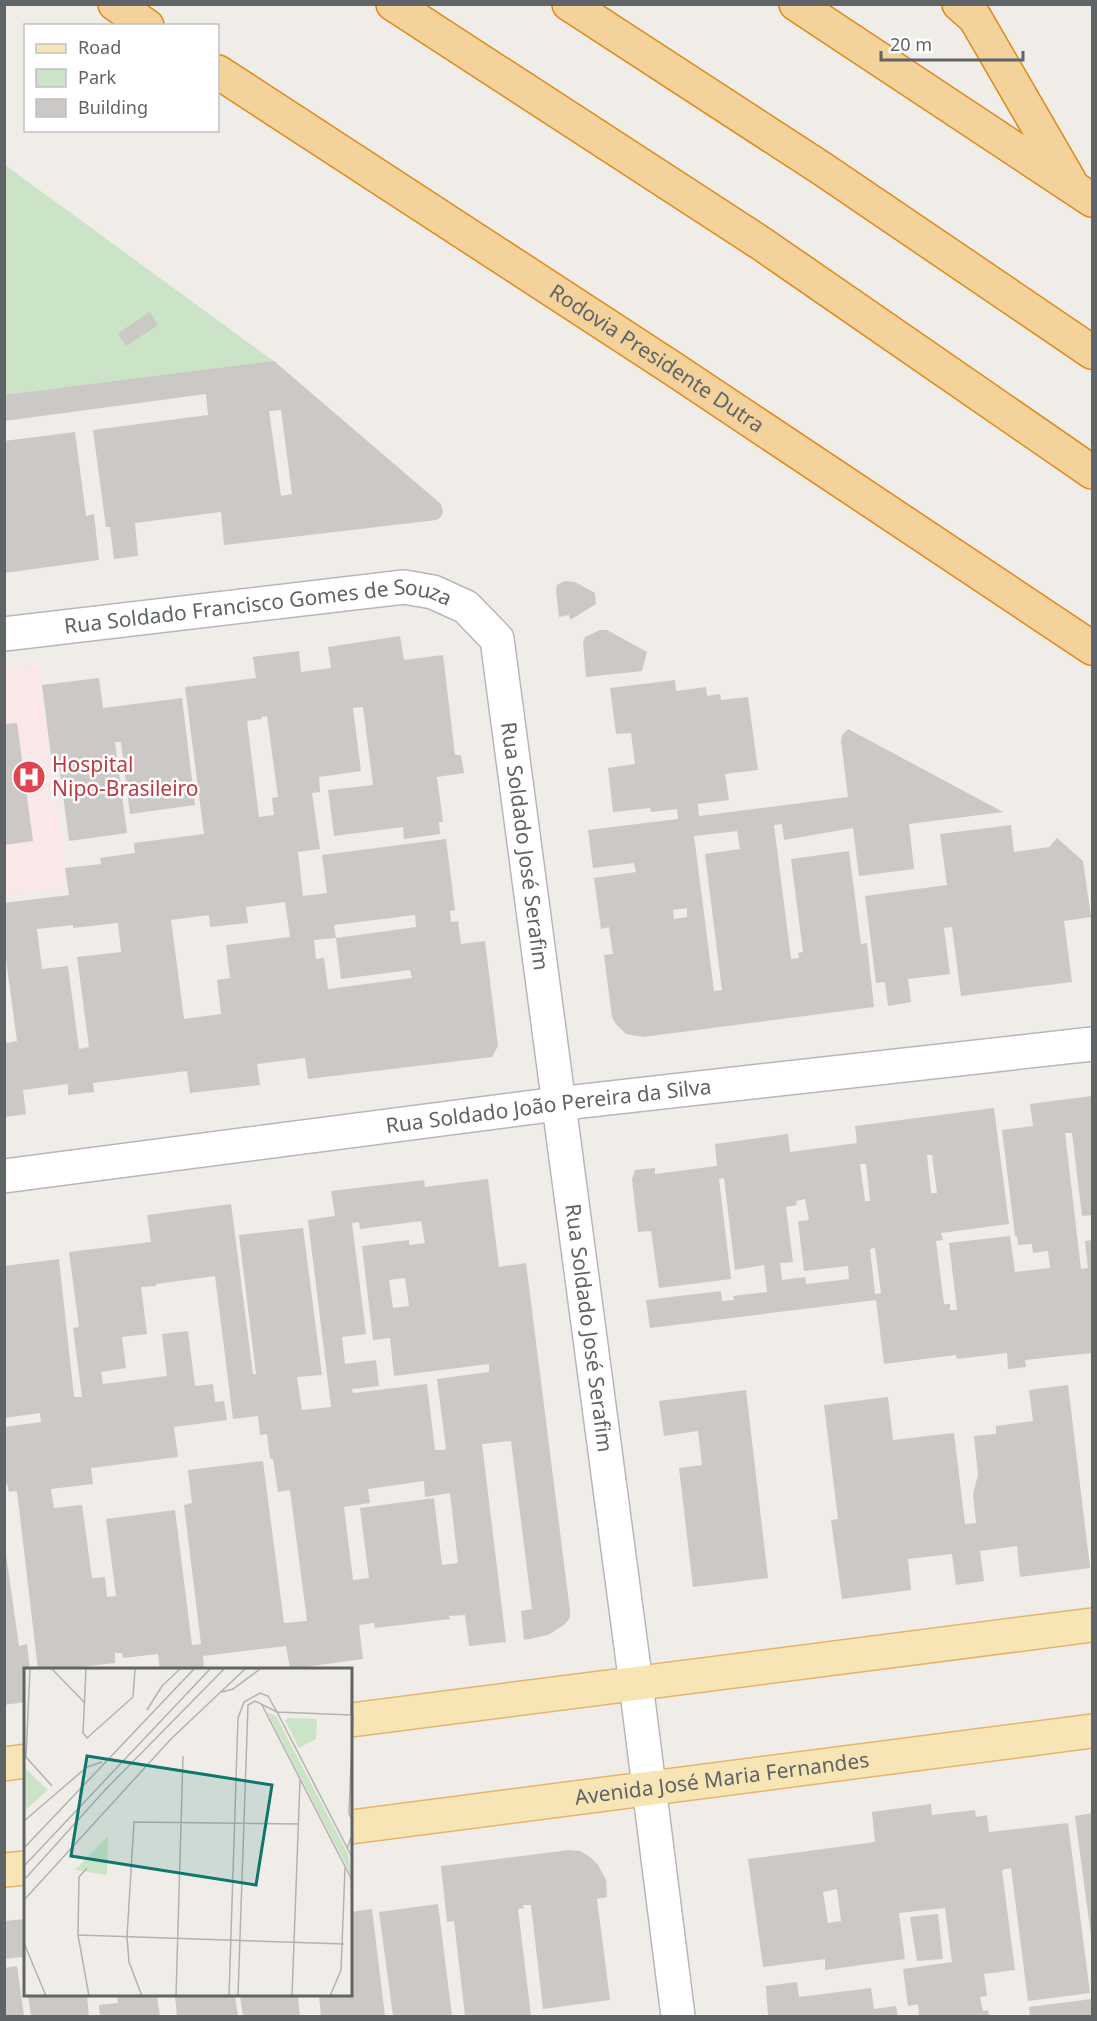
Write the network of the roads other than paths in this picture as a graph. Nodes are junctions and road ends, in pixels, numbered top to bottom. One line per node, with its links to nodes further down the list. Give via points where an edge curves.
1 (115, 4): 6 (highway)
2 (393, 4): 10 (highway, via 762,244)
3 (568, 4): 9 (highway)
4 (796, 4): 8 (highway)
5 (959, 4): 8 (highway, via 975,18)
6 (144, 24)
7 (219, 73): 13 (highway, Rodovia Presidente Dutra)
8 (1083, 194)
9 (1092, 352)
10 (1092, 472)
11 (4, 634): 12 (street, Rua Soldado Francisco Gomes de Souza, via 404,587 434,592 466,608)
12 (497, 639): 15 (street, Rua Soldado José Serafim)
13 (1092, 648)
14 (1092, 1044): 15 (street, Rua Soldado João Pereira da Silva)
15 (558, 1104): 16 (street, Rua Soldado João Pereira da Silva); 18 (street, Rua Soldado José Serafim)
16 (4, 1176)
17 (1092, 1625): 18 (main road)
18 (636, 1684): 19 (main road); 23 (street, Rua Soldado José Serafim)
19 (352, 1720)
20 (1092, 1731): 23 (main road, Avenida José Maria Fernandes)
21 (24, 1761): 22 (main road)
22 (4, 1764)
23 (649, 1789): 24 (main road, Avenida José Maria Fernandes); 27 (street, Rua Soldado José Serafim)
24 (352, 1827)
25 (24, 1868): 26 (main road)
26 (4, 1870)
27 (678, 2016)

